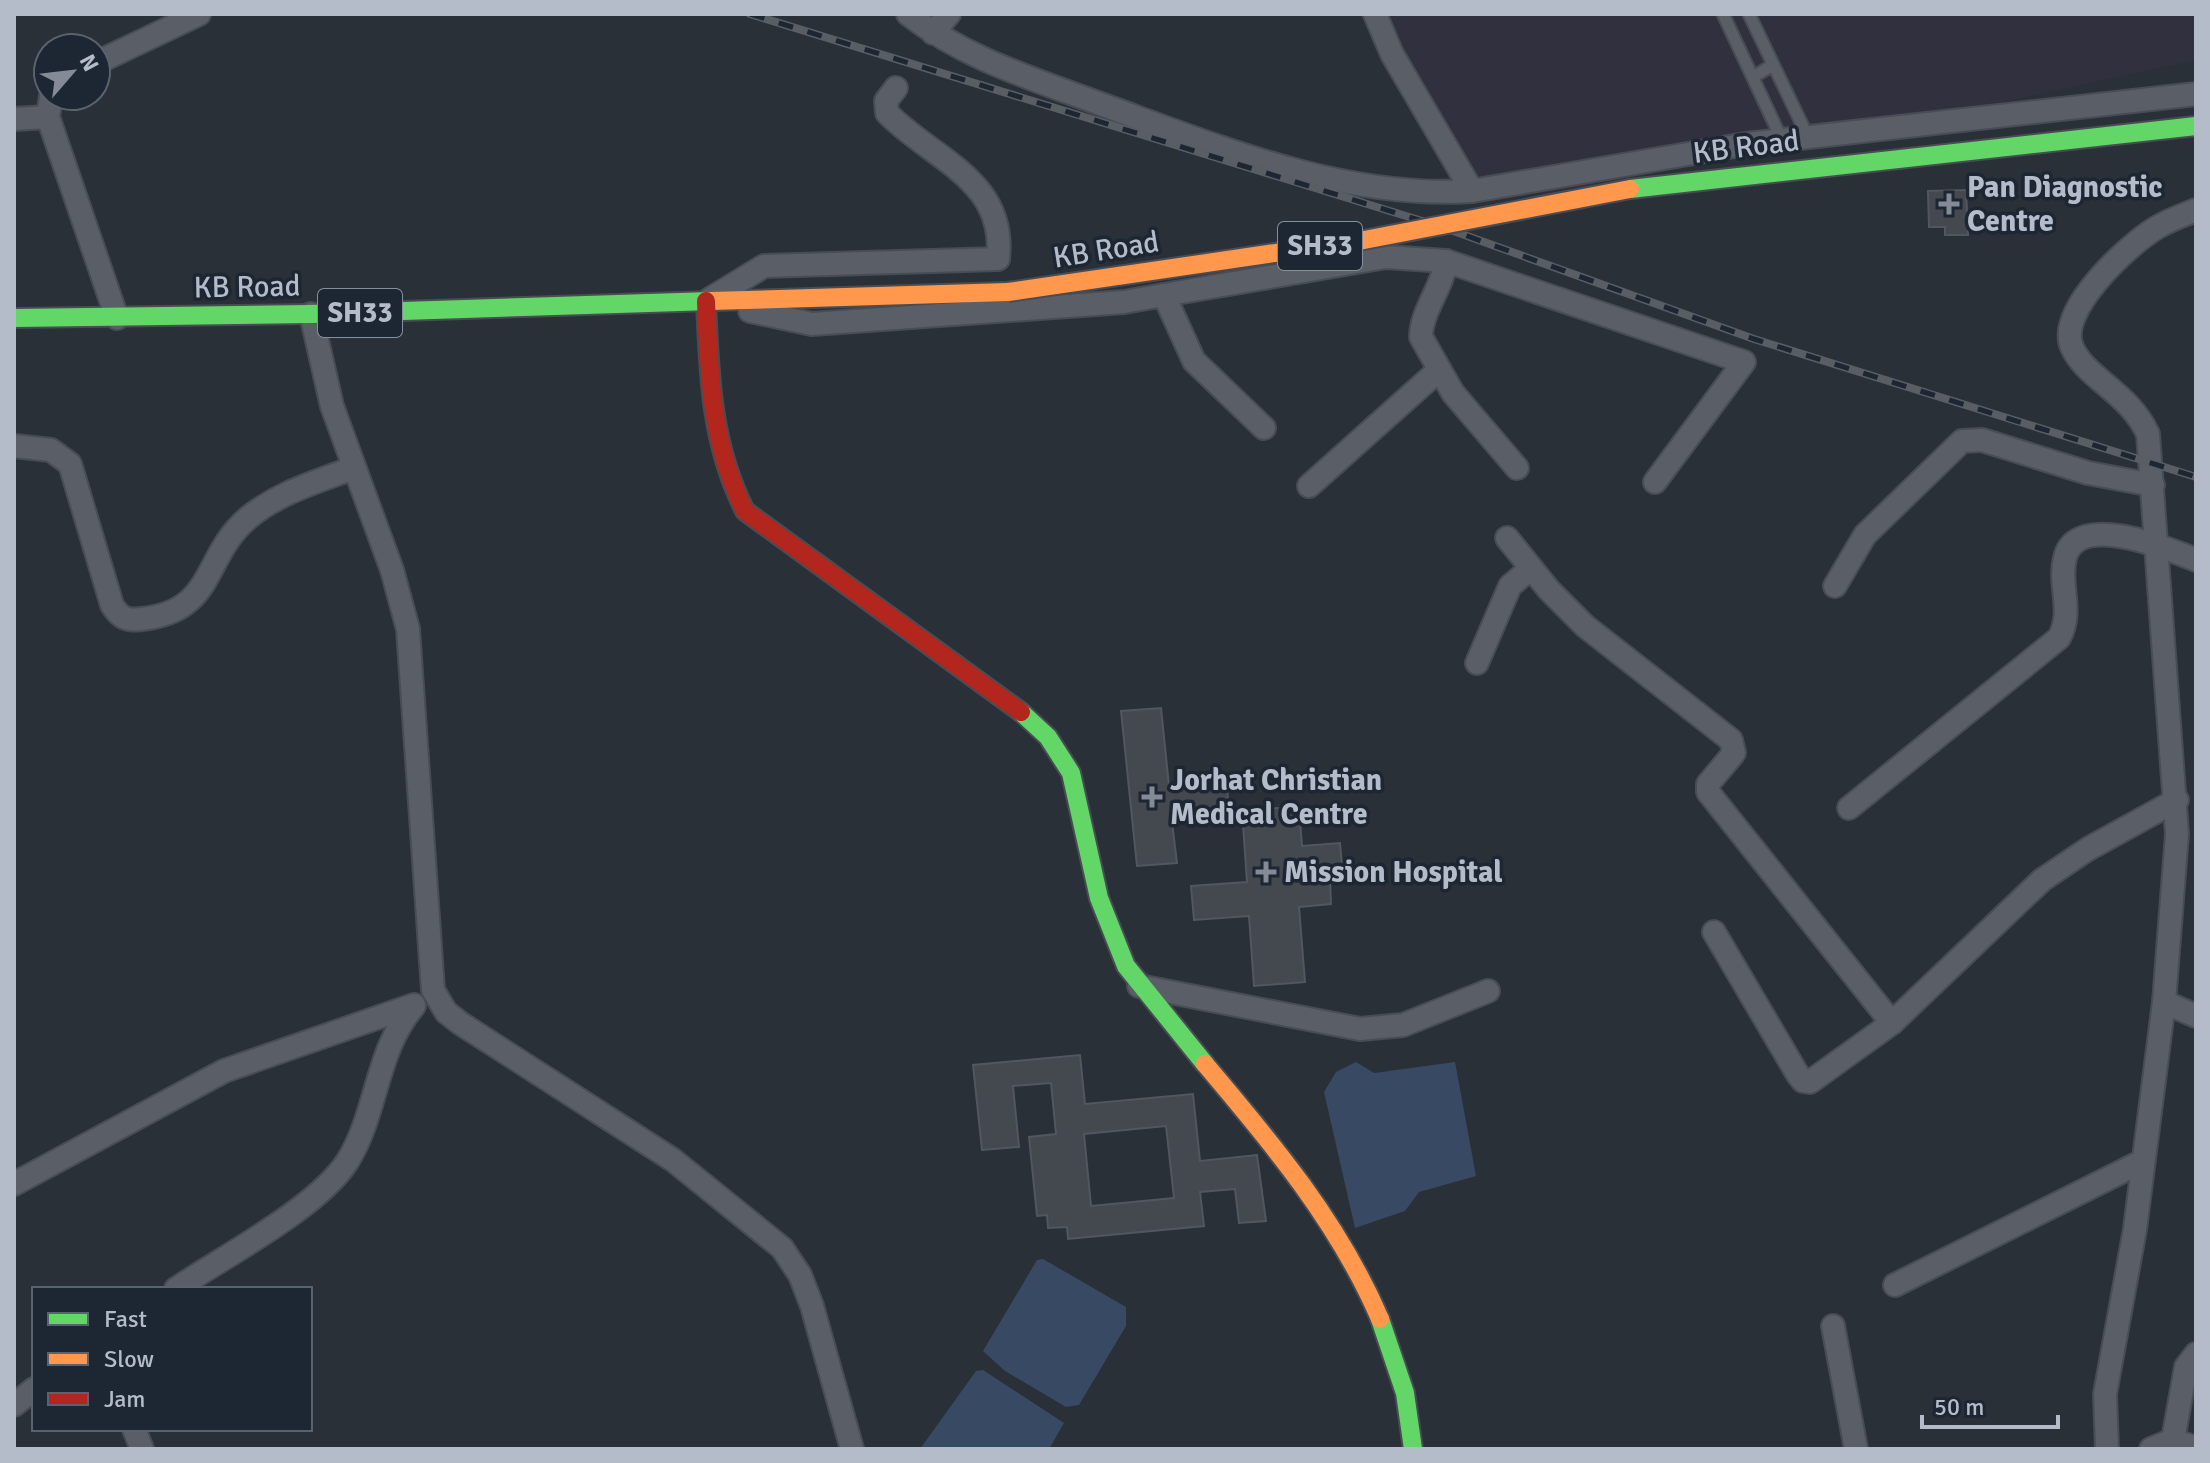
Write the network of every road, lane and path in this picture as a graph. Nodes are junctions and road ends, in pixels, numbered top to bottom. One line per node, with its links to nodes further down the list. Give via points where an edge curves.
1 (199, 14): 8 (street)
2 (908, 14): 7 (street)
3 (949, 14): 7 (street)
4 (1375, 14): 19 (street, via 1392,54)
5 (1723, 14): 10 (lane)
6 (1749, 14): 9 (lane)
7 (933, 33): 19 (street, via 989,62 1236,152 1370,188)
8 (112, 55)
9 (1773, 65): 10 (lane); 17 (lane)
10 (1753, 77): 18 (lane)
11 (896, 88): 23 (street, via 886,101 887,113 974,185 1001,237 998,259 764,266)
12 (2196, 94): 17 (street)
13 (33, 112): 15 (street)
14 (51, 112): 26 (street)
15 (14, 119)
16 (2196, 126): 23 (main road, KB Road / SH33, bridge, via 1630,189 1364,240 1057,287)
17 (1808, 137): 18 (street)
18 (1782, 140): 19 (street)
19 (1472, 191)
20 (2196, 210): 33 (street, via 2137,241 2070,321 2072,348 2141,419 2148,434)
21 (1446, 261): 22 (street, via 1386,257); 27 (street, via 1421,329); 32 (street, via 1744,362)
22 (1164, 295): 23 (street, via 812,324); 28 (street, via 1194,361)
23 (706, 301): 24 (main road, KB Road / SH33); 44 (main road, via 716,441 723,470 745,511 1046,731 1071,773 1106,918 1116,948)
24 (311, 314): 26 (main road, KB Road / SH33); 30 (street, via 326,386)
25 (14, 318): 26 (main road, KB Road / SH33)
26 (117, 318)
27 (1439, 370): 31 (street); 34 (street)
28 (1264, 428)
29 (14, 446): 30 (street, via 51,450 70,464 112,605 130,620 183,609 244,521 280,496)
30 (353, 468): 45 (street, via 408,629)
31 (1517, 468)
32 (1655, 482)
33 (2153, 485): 36 (street); 39 (street, via 2088,473 1982,440 1962,441 1865,535)
34 (1309, 486)
35 (1507, 538): 38 (street)
36 (2157, 544): 37 (street); 41 (street); 42 (street, via 2109,534 2070,546 2064,558 2067,614 2059,638)
37 (2196, 560)
38 (1531, 568): 40 (street, via 1510,586); 50 (street, via 1585,626 1731,740 1734,753 1708,784 1708,792)
39 (1835, 586)
40 (1477, 663)
41 (2177, 800): 47 (street); 50 (street, via 2042,880)
42 (1849, 808)
43 (1714, 932): 50 (street, via 1803,1081 1817,1080)
44 (1139, 986): 46 (street, via 1360,1029 1403,1025); 62 (main road, via 1292,1167 1342,1240 1386,1330 1404,1389)
45 (433, 990): 48 (street); 61 (street, via 460,1023 661,1152 782,1248 812,1306)
46 (1488, 991)
47 (2164, 1002): 49 (street); 51 (street)
48 (414, 1005): 52 (street, via 224,1071); 54 (street, via 392,1036 359,1137 334,1177 291,1213)
49 (2196, 1016)
50 (1892, 1023)
51 (2143, 1161): 53 (street); 64 (street, via 2105,1394)
52 (14, 1184)
53 (1895, 1285)
54 (179, 1287)
55 (1833, 1326): 63 (street)
56 (2196, 1354): 59 (street, via 2186,1367)
57 (32, 1391): 58 (street)
58 (14, 1405)
59 (2173, 1440): 60 (street); 65 (street)
60 (2196, 1448)
61 (852, 1449)
62 (1413, 1449)
63 (1856, 1449)
64 (2107, 1449)
65 (2151, 1449)

